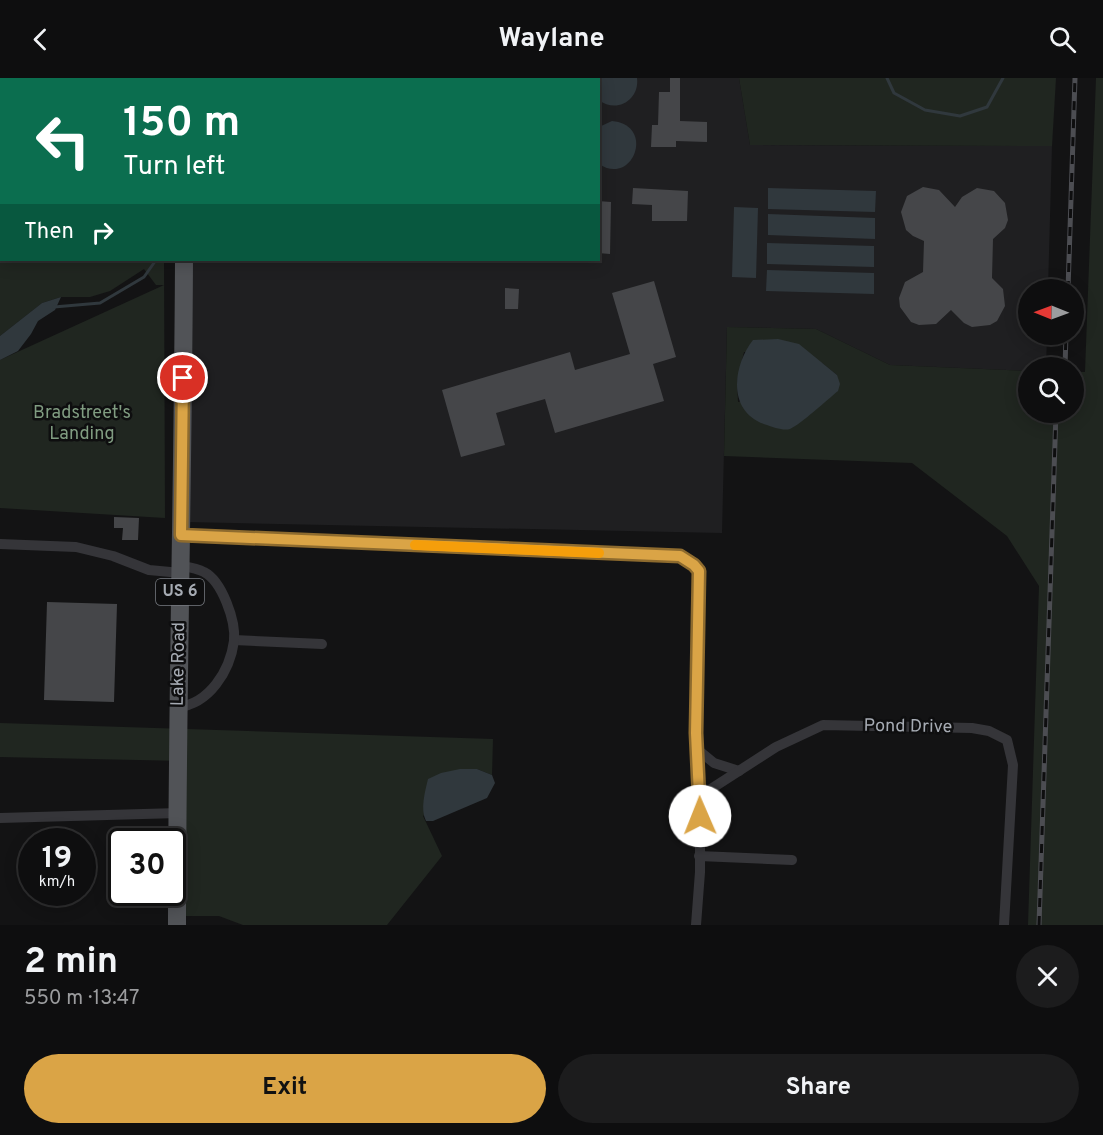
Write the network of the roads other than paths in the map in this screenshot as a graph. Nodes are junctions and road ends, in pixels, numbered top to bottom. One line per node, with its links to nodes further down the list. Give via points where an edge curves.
1 (184, 261): 2 (main road, Lake Road / US 6)
2 (181, 535): 4 (main road, Lake Road / US 6); 8 (street, via 680,556 699,571)
3 (0, 544): 4 (street, via 76,547 148,570)
4 (181, 569): 5 (street, via 202,571 219,587); 7 (main road, Lake Road / US 6)
5 (234, 640): 6 (street); 7 (street, via 211,691 191,706)
6 (322, 644)
7 (178, 707): 11 (main road, Lake Road / US 6)
8 (697, 749): 9 (street, via 714,763); 10 (street)
9 (739, 771): 10 (street, Pond Drive); 17 (street, Pond Drive, via 776,747 823,725 972,728 989,730 1007,740 1013,765)
10 (700, 796): 13 (street)
11 (178, 813): 12 (street); 15 (main road, Lake Road / US 6)
12 (0, 818)
13 (699, 856): 14 (street); 16 (street)
14 (792, 860)
15 (177, 925)
16 (696, 925)
17 (1004, 925)

